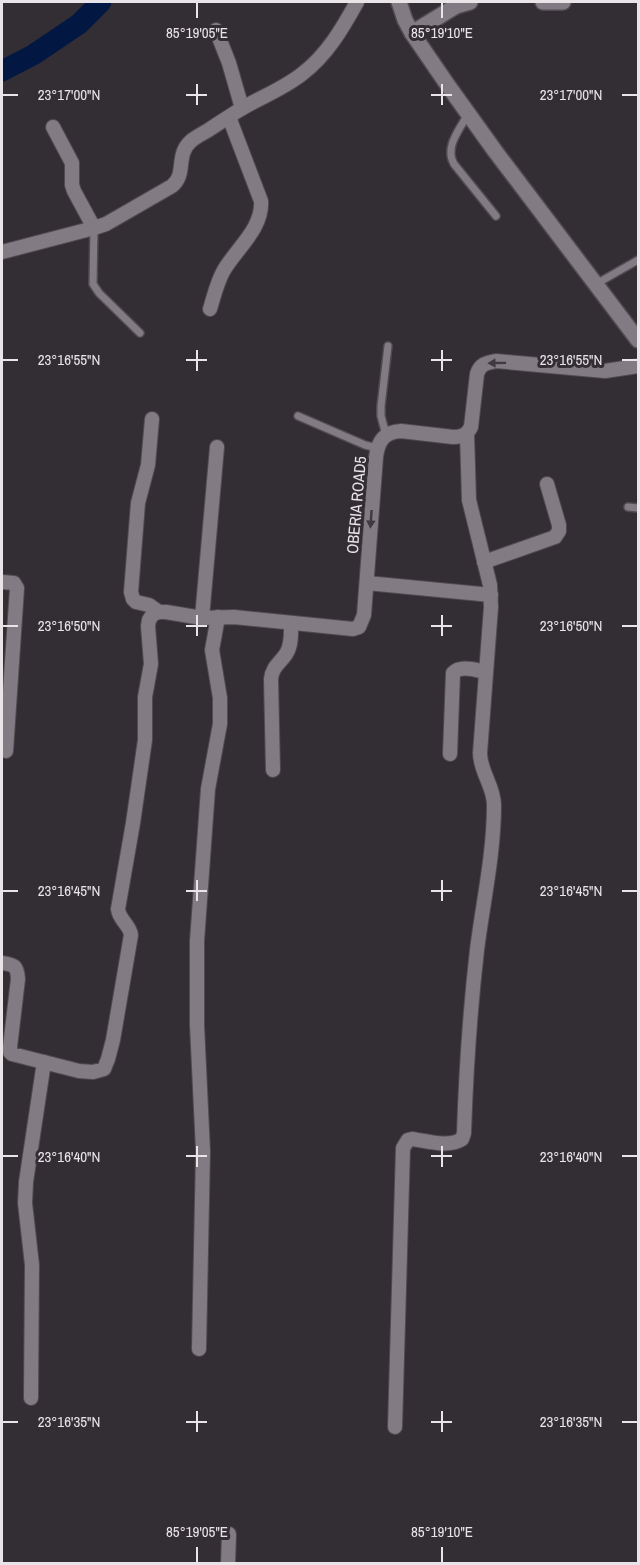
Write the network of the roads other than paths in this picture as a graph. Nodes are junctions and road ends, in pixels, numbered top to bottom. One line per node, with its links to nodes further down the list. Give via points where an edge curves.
1 (357, 2): 8 (street, via 318,60 301,75)
2 (399, 2): 7 (street)
3 (470, 2): 7 (street, via 456,6)
4 (543, 2): 5 (street)
5 (563, 2)
6 (216, 30): 8 (street)
7 (412, 33): 9 (street)
8 (242, 108): 10 (street)
9 (468, 114): 12 (lane, via 449,152 454,164); 16 (street)
10 (229, 117): 13 (street, via 186,146 177,182); 17 (street, via 261,208 258,221 222,272)
11 (52, 127): 13 (street, via 72,163 74,191)
12 (496, 216)
13 (94, 228): 14 (street); 19 (lane, via 93,284)
14 (2, 252)
15 (639, 260): 16 (lane)
16 (596, 284): 18 (street)
17 (210, 309)
18 (633, 324): 20 (street)
19 (140, 333)
20 (639, 340)
21 (388, 346): 26 (lane, via 381,406)
22 (639, 366): 25 (street, one-way to 25, via 605,371 485,363 477,374)
23 (298, 416): 28 (lane)
24 (152, 419): 36 (street, via 147,473 138,503 131,592 136,602)
25 (467, 434): 26 (street, via 453,437 401,430); 32 (street, via 469,500)
26 (386, 435): 28 (street, OBERIA ROAD5)
27 (217, 447): 38 (street)
28 (377, 448): 34 (street, OBERIA ROAD5, one-way to 34)
29 (547, 484): 32 (street, via 559,525 555,537)
30 (628, 507): 31 (lane)
31 (639, 508)
32 (484, 562): 35 (street)
33 (2, 582): 41 (street, via 14,583 17,588)
34 (367, 583): 35 (street); 39 (street, OBERIA ROAD5, via 359,627)
35 (491, 596): 40 (street)
36 (159, 612): 38 (street); 45 (street, via 153,614 148,626 151,664 145,697 145,741 118,909 131,935 108,1059 104,1069 93,1072)
37 (218, 617): 38 (street); 39 (street); 46 (street, via 212,650 221,717 207,797 196,953 203,1152)
38 (201, 618)
39 (291, 623): 43 (street, via 289,649 274,667 271,679)
40 (486, 672): 42 (street, via 460,668 453,673); 48 (street, via 480,762 494,795 494,812 477,951 464,1132 457,1143 412,1139 403,1148)
41 (6, 751)
42 (450, 754)
43 (273, 770)
44 (2, 963): 45 (street, via 18,971 10,1052)
45 (44, 1062): 47 (street, via 25,1203 32,1265)
46 (199, 1349)
47 (31, 1398)
48 (395, 1427)
49 (229, 1534): 50 (street)
50 (228, 1563)

